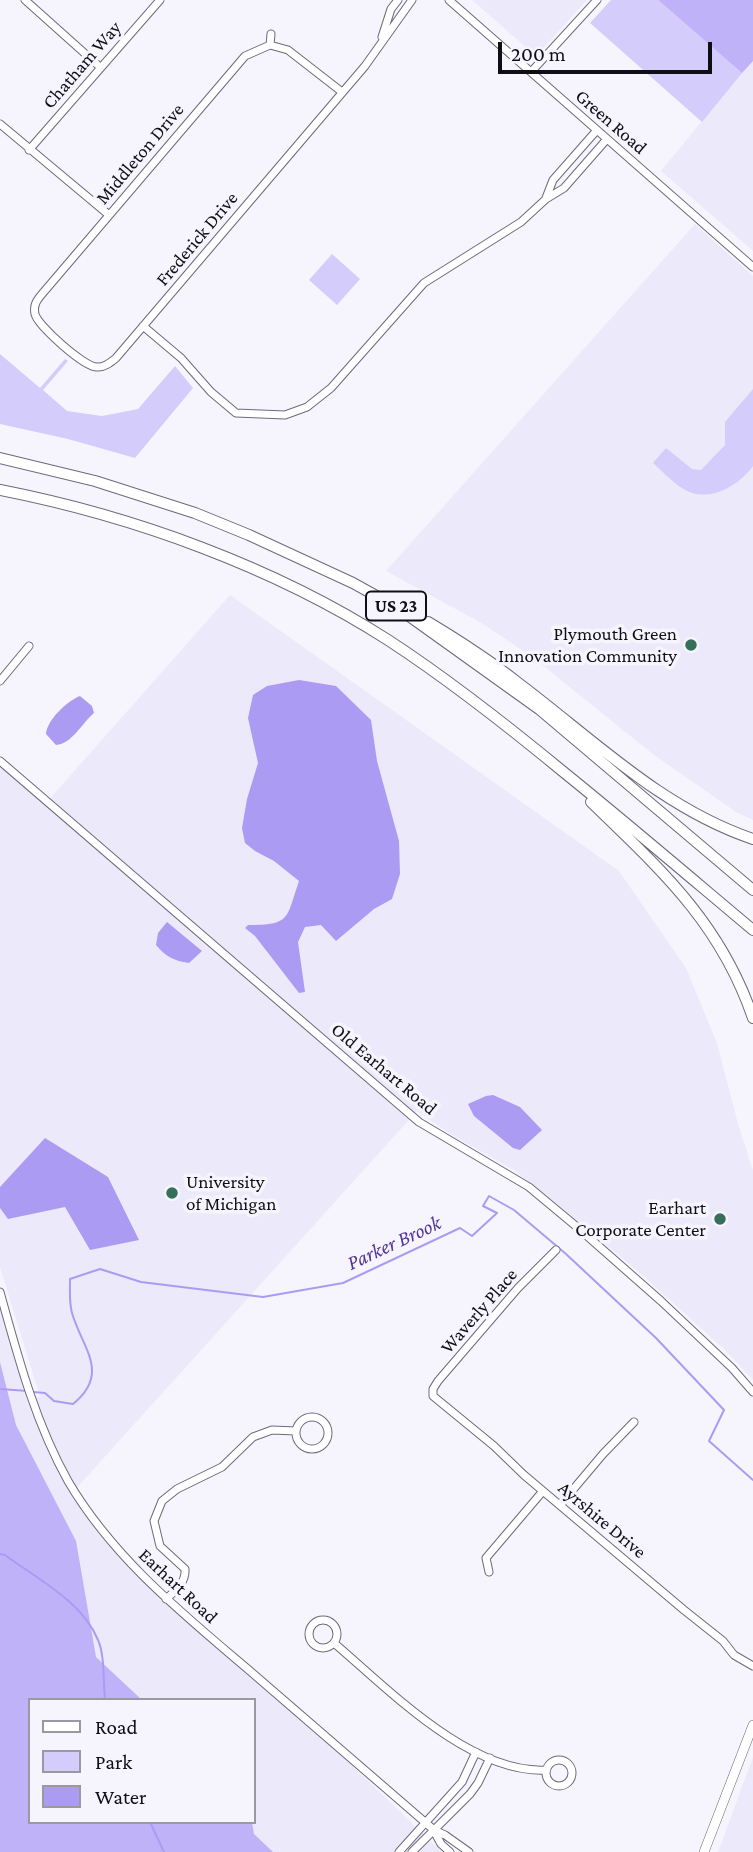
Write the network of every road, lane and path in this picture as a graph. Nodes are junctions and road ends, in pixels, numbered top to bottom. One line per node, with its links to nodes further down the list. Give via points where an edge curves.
1 (26, 0): 10 (street)
2 (160, 0): 10 (street, Chatham Way)
3 (398, 0): 8 (street, Frederick Drive)
4 (412, 0): 8 (street, Frederick Drive)
5 (449, 0): 11 (street, Green Road)
6 (597, 0): 11 (street)
7 (271, 34): 9 (street)
8 (382, 40): 12 (street, Frederick Drive)
9 (270, 45): 12 (street, via 300,57); 18 (street, Middleton Drive, via 245,56)
10 (100, 67): 16 (street, Chatham Way)
11 (531, 72): 14 (street, Green Road)
12 (342, 92): 21 (street, Frederick Drive)
13 (0, 124): 16 (street)
14 (597, 130): 15 (street, Green Road); 17 (street, via 553,180)
15 (607, 139): 17 (street, via 564,188); 19 (street, Green Road)
16 (29, 150): 18 (street)
17 (546, 199): 21 (street, via 509,231 424,283 331,388 307,408 285,415 236,412)
18 (109, 215): 20 (street, Middleton Drive)
19 (753, 267)
20 (42, 294): 21 (street, Frederick Drive, via 34,312 41,325 89,365 110,363)
21 (143, 326)
22 (0, 458): 24 (highway, US 23, via 95,481 195,513)
23 (0, 490): 27 (highway, US 23, via 166,535 296,590 387,639 462,690)
24 (398, 608): 29 (highway, via 439,629 516,681 661,795 709,822); 30 (highway, US 23, via 539,709)
25 (29, 646): 26 (street)
26 (0, 681)
27 (533, 747): 31 (highway, US 23); 32 (highway, via 683,894 724,950)
28 (0, 761): 35 (street, Old Earhart Road, via 419,1122 528,1187 567,1219 662,1301)
29 (753, 839)
30 (753, 890)
31 (753, 930)
32 (753, 1018)
33 (556, 1250): 36 (street, Waverly Place, via 438,1381)
34 (0, 1292): 42 (street, Earhart Road, via 27,1387 68,1480 120,1552)
35 (753, 1392)
36 (433, 1396): 39 (street, Ayrshire Drive)
37 (634, 1422): 40 (street)
38 (296, 1431): 38 (street, via 301,1444 310,1449 324,1444 328,1434 316,1417 306,1418); 42 (street, via 272,1430 253,1437 222,1467 162,1501 155,1521 160,1545 186,1569 182,1584)
39 (543, 1491): 40 (street, Ayrshire Drive); 41 (street, via 486,1558)
40 (560, 1505): 44 (street, Ayrshire Drive, via 734,1655)
41 (489, 1572)
42 (166, 1600): 49 (street, Earhart Road)
43 (334, 1643): 43 (street, via 337,1634 330,1622 320,1620 312,1625 309,1633 314,1645 326,1648); 46 (street, via 437,1729)
44 (753, 1666)
45 (753, 1725): 55 (main road)
46 (476, 1752): 47 (street); 49 (street, via 462,1782)
47 (490, 1758): 48 (street); 50 (street, via 478,1783)
48 (546, 1770)
49 (424, 1822): 50 (street, Earhart Road); 51 (street)
50 (434, 1830): 52 (street); 53 (street, Earhart Road); 54 (street, Earhart Road)
51 (399, 1852)
52 (412, 1852)
53 (450, 1852)
54 (469, 1852)
55 (704, 1852)

